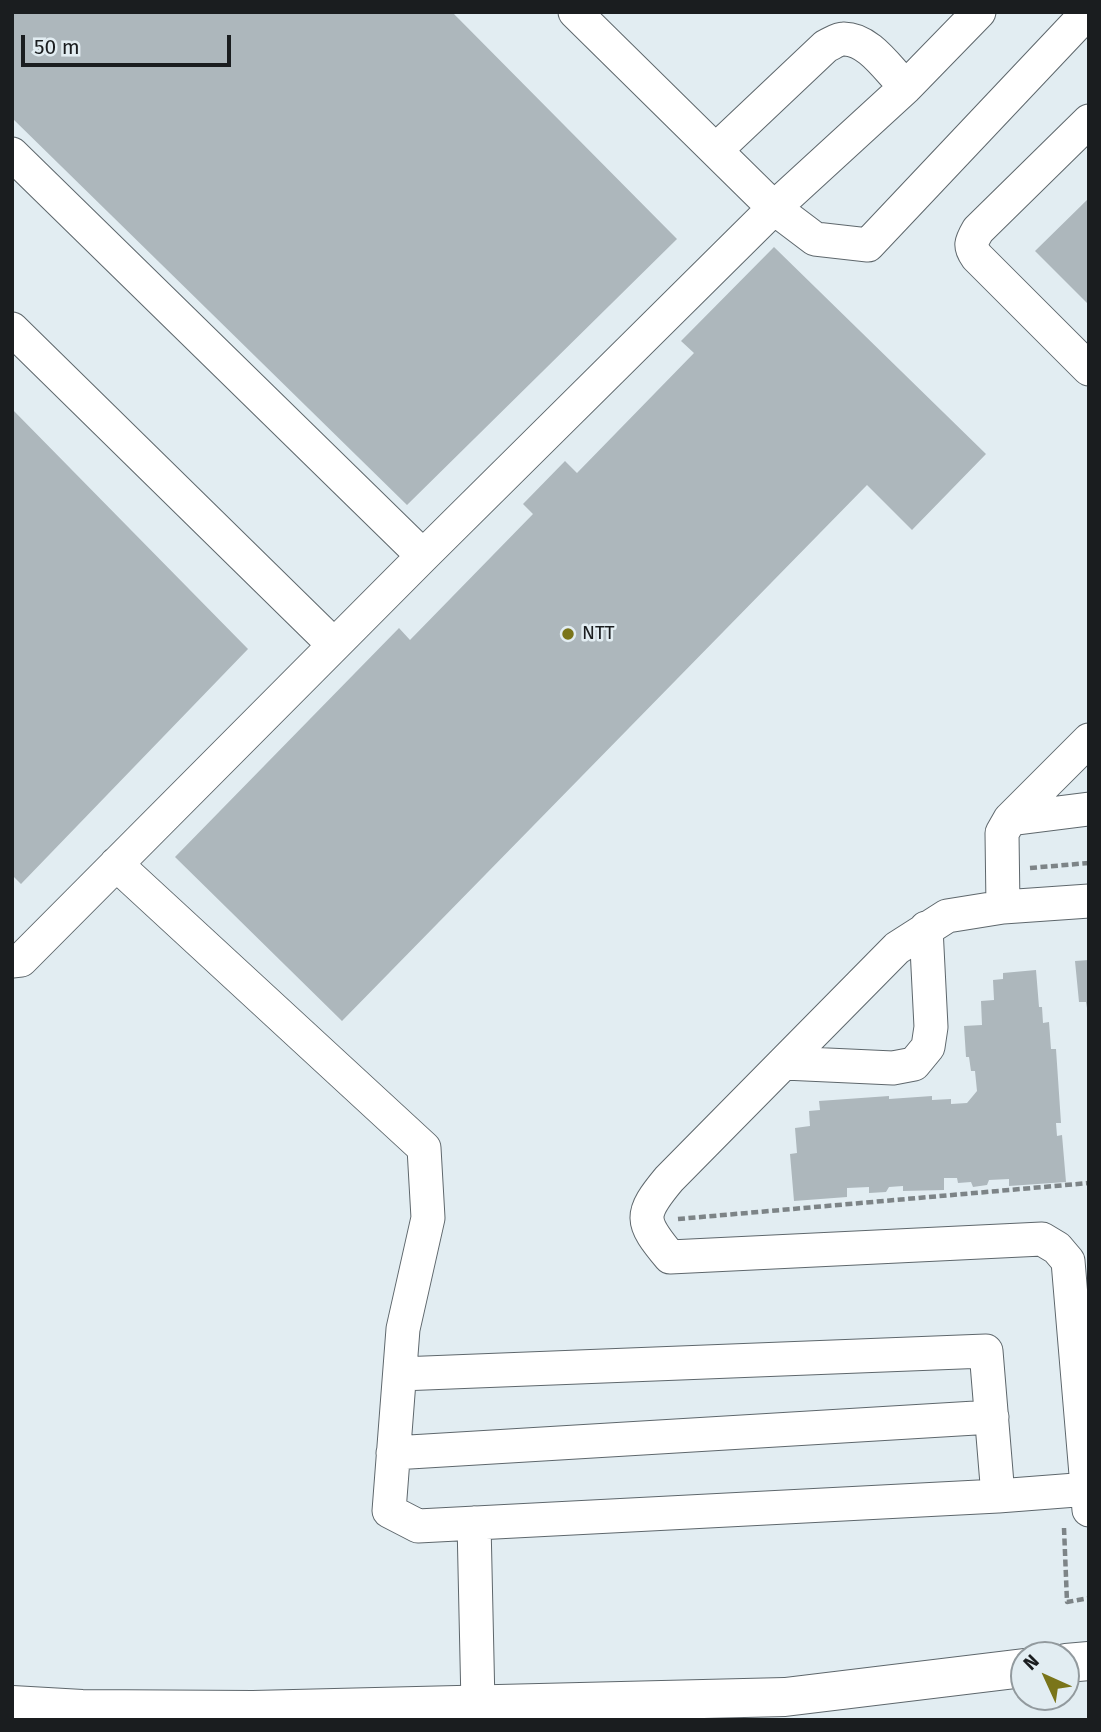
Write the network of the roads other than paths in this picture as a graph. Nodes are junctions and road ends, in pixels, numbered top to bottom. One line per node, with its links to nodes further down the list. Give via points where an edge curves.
1 (575, 12): 6 (lane)
2 (979, 12): 4 (lane)
3 (1088, 12): 8 (lane, via 868,245 815,239)
4 (906, 87): 6 (lane, via 877,55 842,39 826,46); 8 (lane)
5 (1089, 121): 10 (lane, via 978,230 971,249)
6 (716, 150): 8 (lane)
7 (12, 153): 11 (lane)
8 (774, 208): 11 (lane)
9 (12, 329): 12 (lane)
10 (1089, 369)
11 (423, 556): 12 (lane)
12 (334, 645): 16 (lane)
13 (1089, 740): 15 (lane)
14 (1089, 809): 15 (lane)
15 (1010, 819): 18 (lane, via 1002,833)
16 (116, 864): 20 (lane, via 21,960); 22 (lane, via 424,1148 428,1218 403,1329)
17 (1089, 901): 18 (lane)
18 (1003, 907): 19 (lane, via 947,916)
19 (926, 928): 21 (lane, via 897,948); 21 (lane, via 931,1027 928,1047 914,1064 893,1068)
20 (12, 961)
21 (783, 1063): 26 (lane, via 649,1203 647,1220 653,1236 670,1257 1042,1239 1068,1261)
22 (400, 1374): 23 (lane, via 986,1351); 24 (lane)
23 (992, 1417): 24 (lane); 25 (lane)
24 (393, 1453): 27 (lane, via 389,1511 418,1526)
25 (998, 1496): 26 (lane); 27 (lane)
26 (1088, 1496)
27 (474, 1523): 29 (lane)
28 (1010, 1670): 29 (main road, via 785,1697)
29 (478, 1704): 30 (main road, via 253,1710)
30 (12, 1705)

